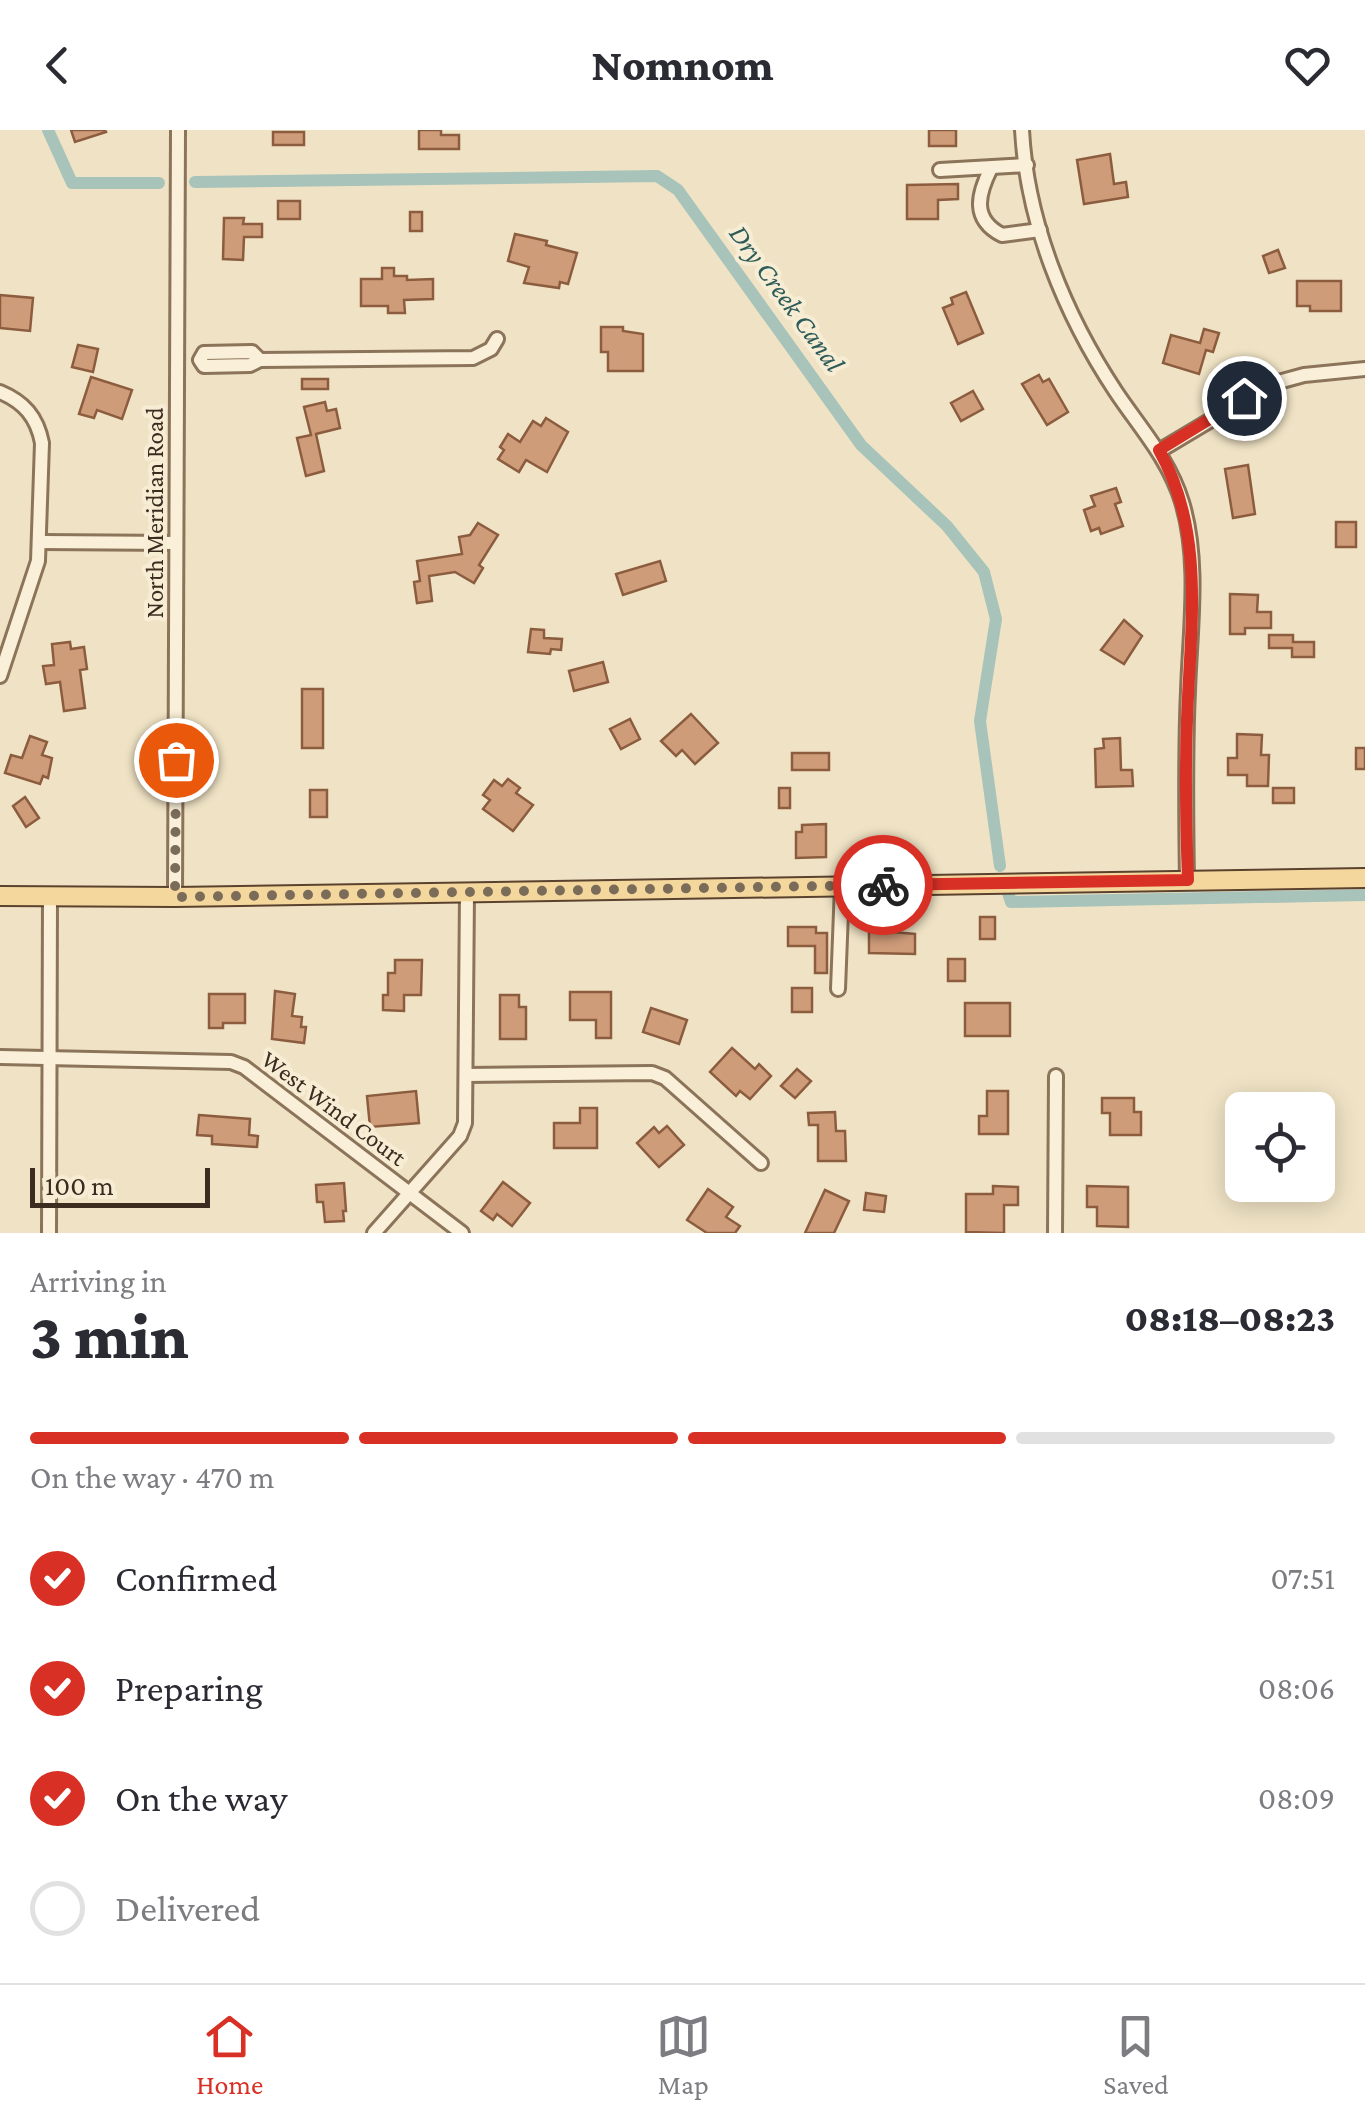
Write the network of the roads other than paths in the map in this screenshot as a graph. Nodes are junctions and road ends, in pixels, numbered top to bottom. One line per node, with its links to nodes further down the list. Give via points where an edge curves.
1 (178, 130): 8 (street, North Meridian Road)
2 (1022, 130): 3 (street)
3 (1027, 166): 4 (street); 6 (street)
4 (991, 168): 5 (street); 6 (street, via 978,200 986,222 1002,235)
5 (940, 170)
6 (1040, 230): 11 (street, via 1075,322)
7 (497, 338): 8 (street, via 473,358 260,360 252,352)
8 (177, 360): 13 (street, North Meridian Road)
9 (1365, 369): 11 (street, via 1271,384)
10 (0, 392): 12 (street, via 25,406 39,427)
11 (1159, 450): 16 (street, via 1181,498 1191,549)
12 (41, 542): 13 (street); 14 (street)
13 (176, 544): 21 (street, North Meridian Road)
14 (0, 676)
15 (1365, 878): 16 (main road)
16 (1188, 880): 17 (main road)
17 (842, 886): 18 (main road); 22 (street)
18 (467, 893): 21 (main road); 25 (street)
19 (0, 896): 20 (main road)
20 (50, 896): 21 (main road); 24 (street)
21 (175, 897)
22 (838, 989)
23 (0, 1058): 24 (street, West Wind Court)
24 (49, 1058): 28 (street, West Wind Court, via 244,1067); 29 (street)
25 (467, 1075): 27 (street, via 652,1073); 28 (street, via 460,1136)
26 (1056, 1076): 32 (street)
27 (761, 1163)
28 (410, 1193): 30 (street); 31 (street, West Wind Court)
29 (49, 1233)
30 (374, 1233)
31 (462, 1233)
32 (1055, 1233)

